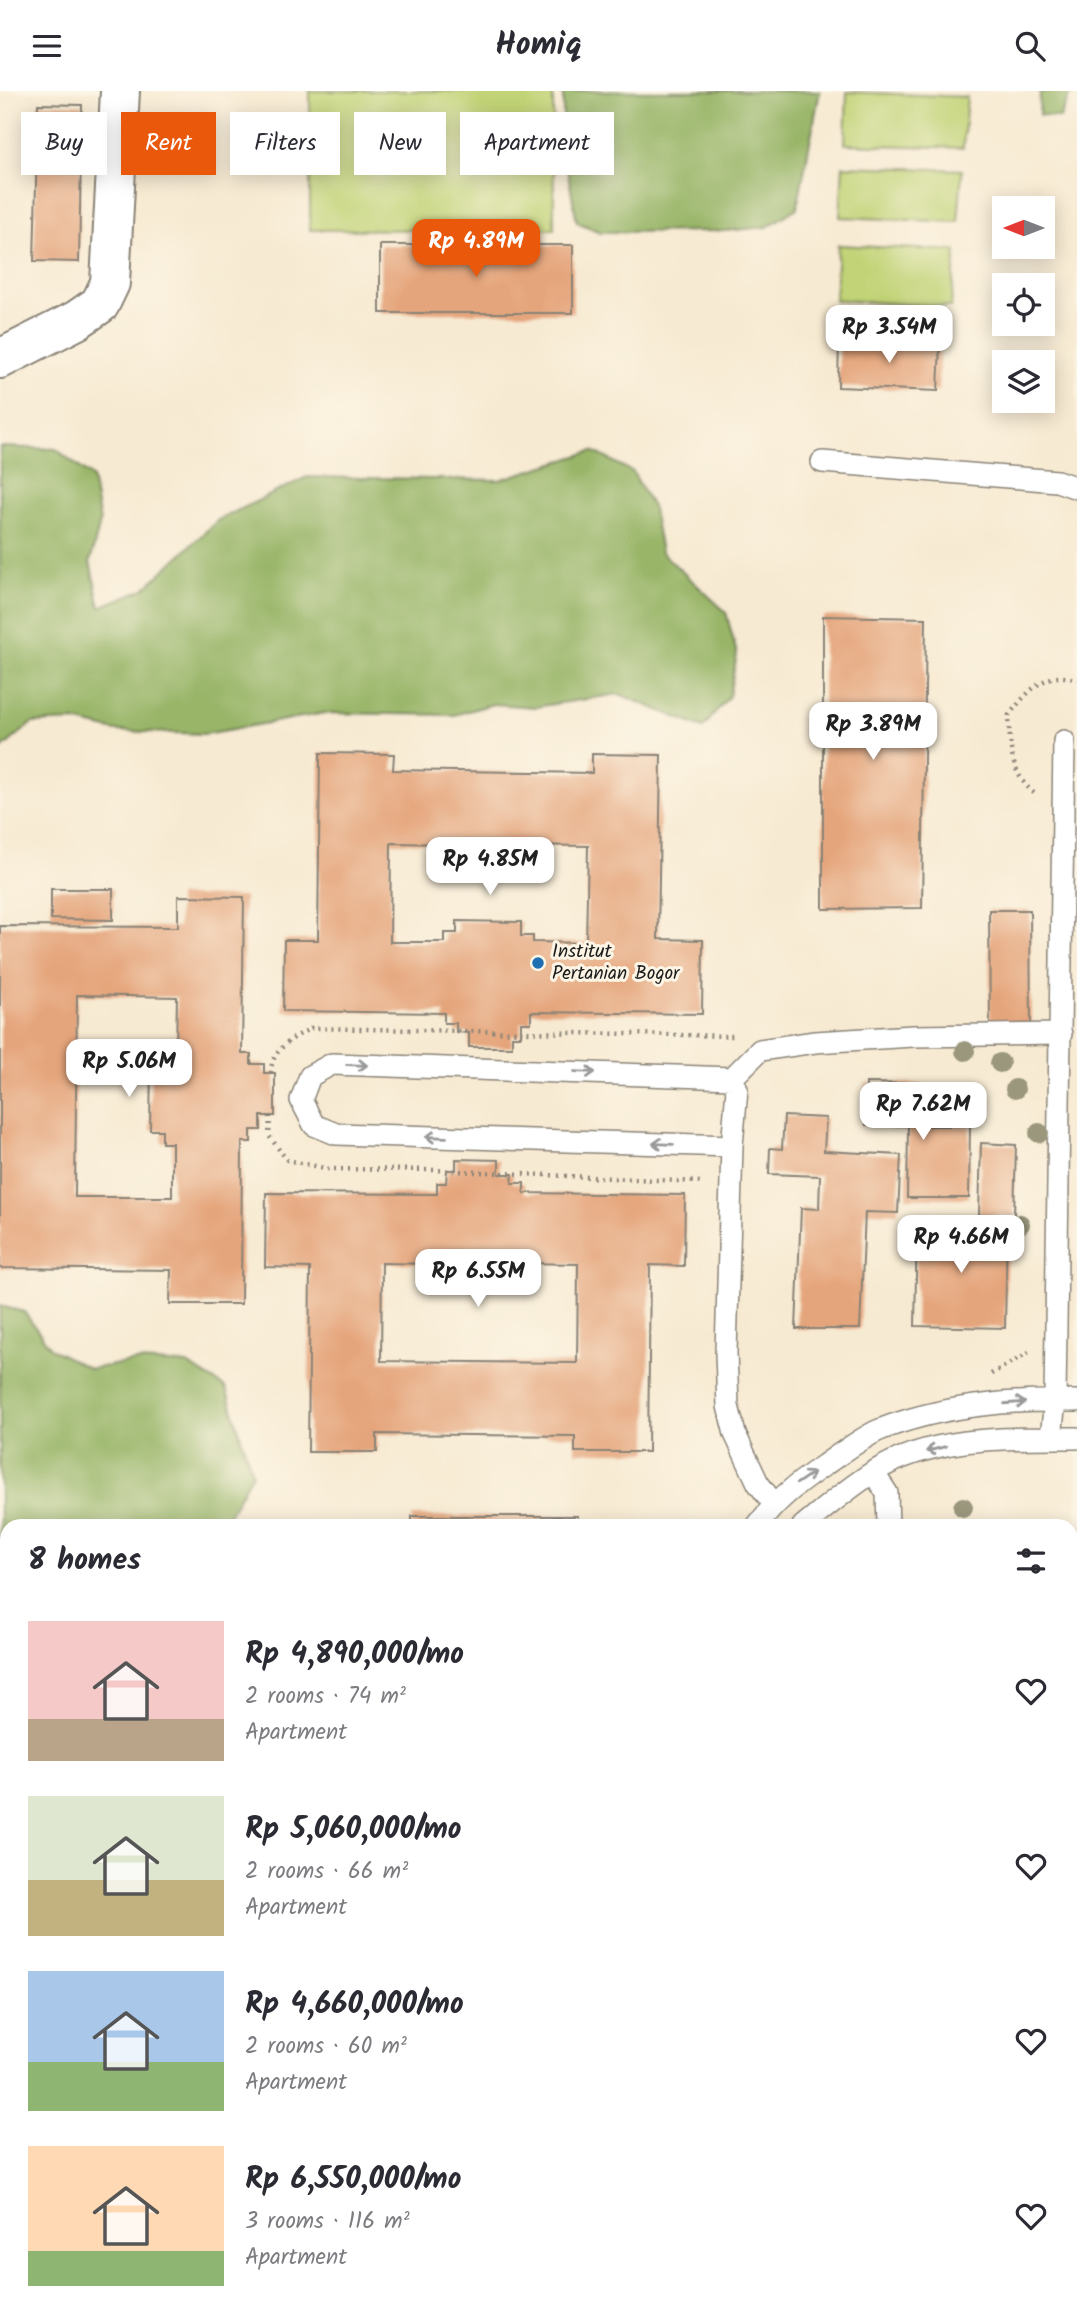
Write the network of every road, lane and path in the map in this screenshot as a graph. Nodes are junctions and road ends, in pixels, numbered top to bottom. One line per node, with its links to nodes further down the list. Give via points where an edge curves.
1 (120, 91): 2 (street, via 110,283 100,304 77,320)
2 (0, 359)
3 (822, 462): 4 (lane, via 1057,481)
4 (1077, 488)
5 (1077, 680): 7 (path, via 1050,677 1030,688 1009,715 1010,757 1024,785)
6 (1063, 741): 8 (lane)
7 (1043, 800)
8 (1061, 1034): 9 (lane, via 913,1036 788,1046 760,1050); 15 (lane)
9 (731, 1078): 11 (lane, via 737,1089); 11 (lane, one-way to 9, via 336,1134 314,1125 301,1100 310,1076 332,1064)
10 (270, 1117): 12 (path, via 270,1136 287,1160 329,1170 701,1182)
11 (732, 1146): 20 (lane, via 728,1406 735,1434)
12 (701, 1195)
13 (1037, 1347): 14 (path)
14 (990, 1375)
15 (1055, 1400): 16 (lane); 17 (lane); 21 (lane, one-way to 15, via 877,1432 981,1406)
16 (1077, 1401)
17 (1051, 1438): 18 (lane); 19 (lane, one-way to 19, via 963,1442)
18 (1077, 1438)
19 (873, 1472): 24 (lane); 25 (lane, via 887,1493)
20 (758, 1483): 21 (lane); 22 (path)
21 (773, 1503): 23 (lane)
22 (729, 1519)
23 (762, 1519)
24 (812, 1519)
25 (888, 1519)

